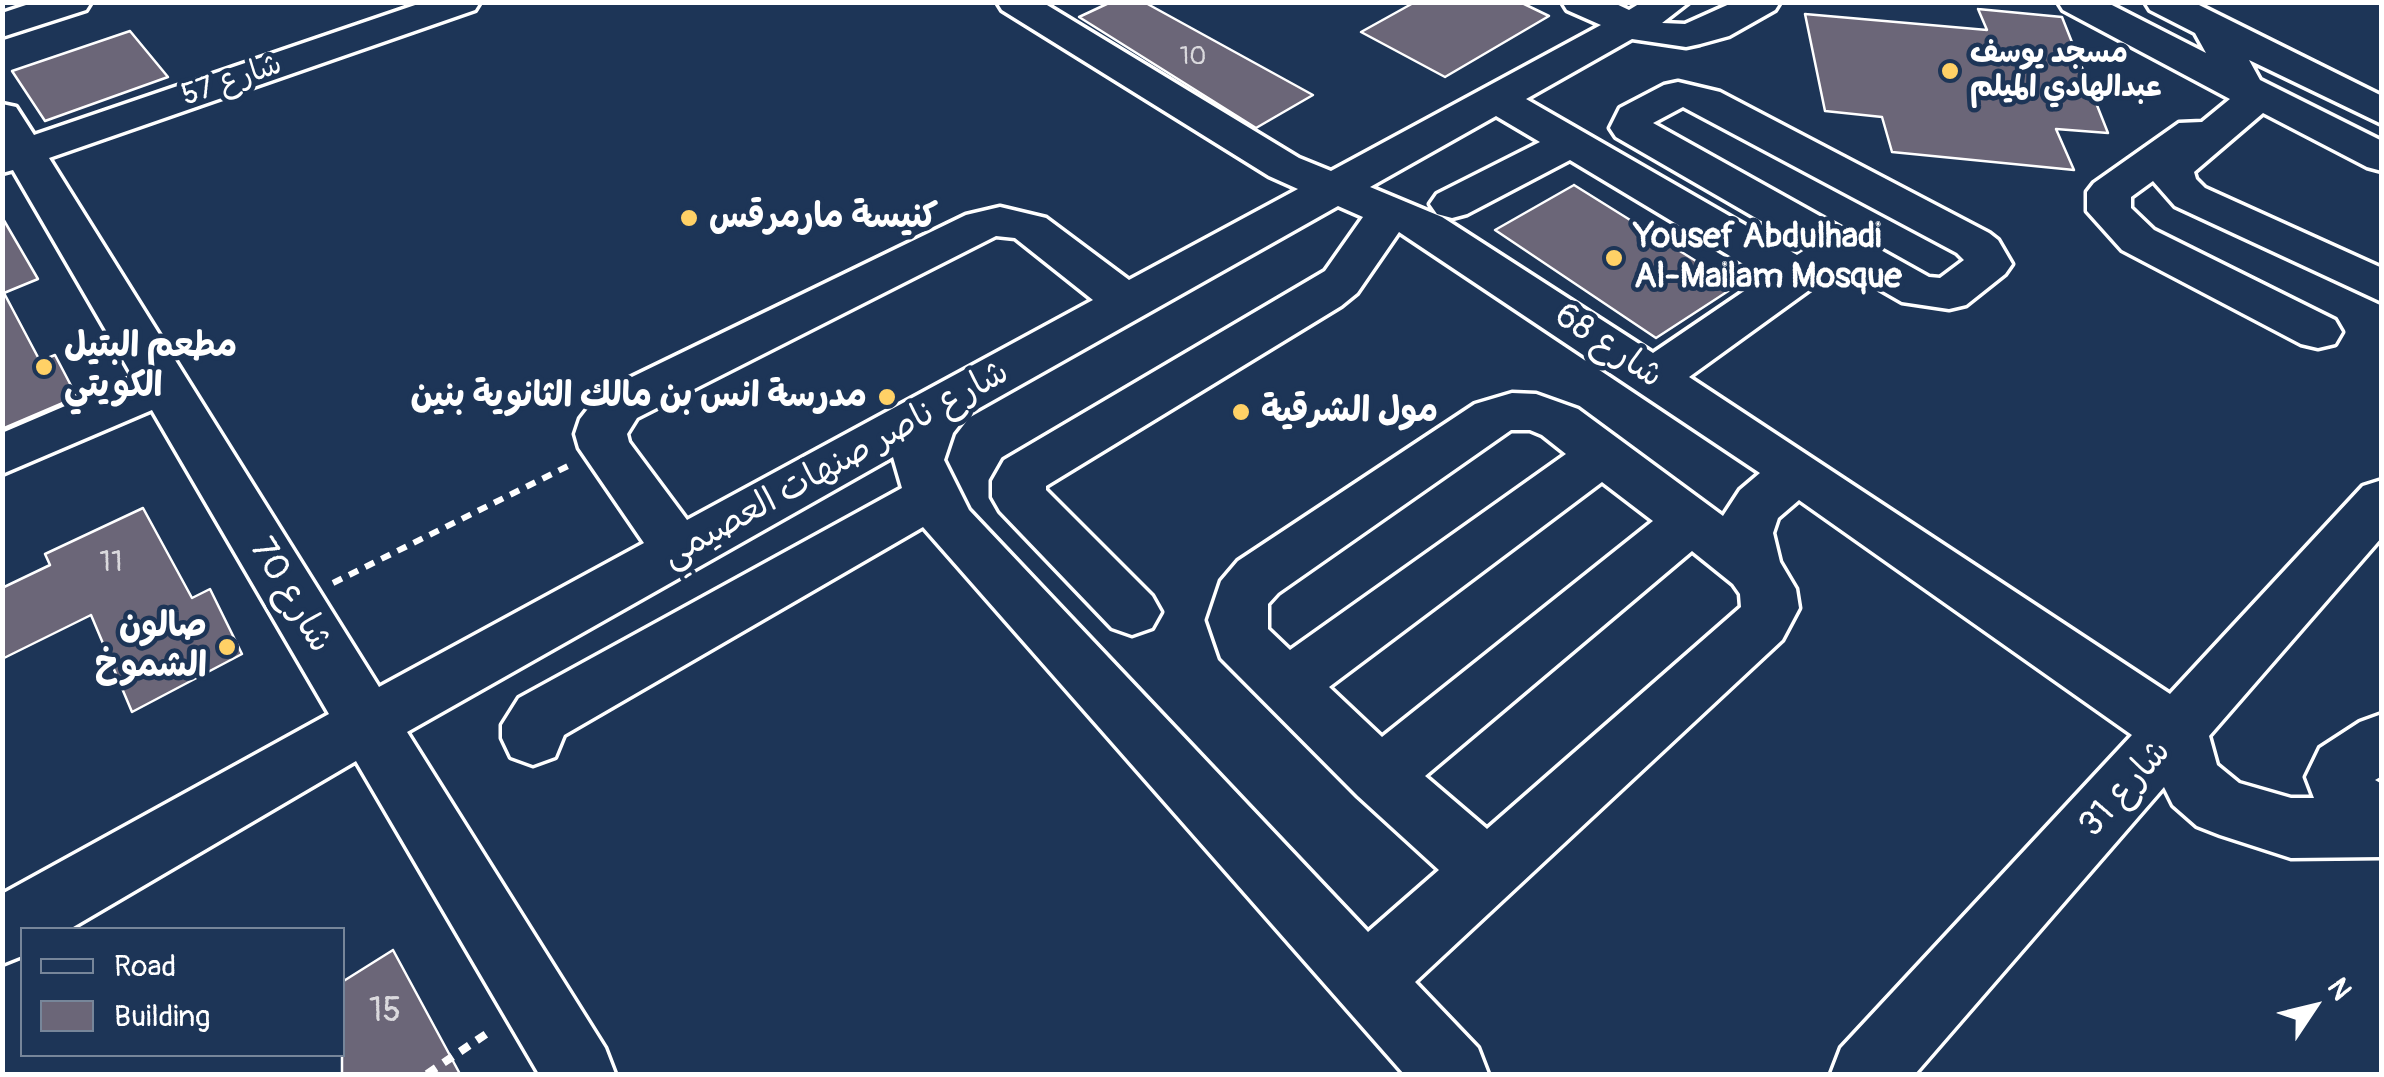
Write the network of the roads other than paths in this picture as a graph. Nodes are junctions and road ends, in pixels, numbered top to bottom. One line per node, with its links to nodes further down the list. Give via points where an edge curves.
1 (73, 2): 9 (street)
2 (462, 2): 16 (street, شارع 57)
3 (1015, 2): 19 (street, شارع 68, via 1284,167)
4 (1580, 2): 8 (street)
5 (1762, 2): 8 (street, via 1702,34 1667,36)
6 (2076, 2): 13 (street)
7 (2163, 2): 10 (street)
8 (1651, 15): 14 (street, شارع ناصر صنهات العصيمي)
9 (2, 26)
10 (2210, 26): 12 (street); 13 (street)
11 (2292, 33): 12 (street, via 2363,62)
12 (2334, 89): 15 (street)
13 (2249, 92): 18 (street); 24 (street, via 2252,102 2244,110 2178,161 2175,184); 26 (street, via 2109,192 2109,211 2138,240)
14 (1498, 100): 17 (street); 19 (street, شارع ناصر صنهات العصيمي)
15 (2382, 112)
16 (10, 143): 28 (street, شارع 70)
17 (1571, 143): 20 (street); 23 (street)
18 (2382, 158)
19 (1335, 190): 21 (street, شارع 68); 25 (street, شارع ناصر صنهات العصيمي)
20 (1452, 204)
21 (1392, 213): 27 (street, شارع 68, via 1438,235); 38 (street, via 1324,295 1023,474 1019,496)
22 (1840, 246): 22 (street, via 1940,296 1989,264 1973,243 1698,96 1670,96 1630,122 1636,134); 23 (street)
23 (1798, 276): 27 (street)
24 (2382, 287)
25 (1129, 304): 29 (street, شارع ناصر صنهات العصيمي); 36 (street, via 1030,228 1000,221 620,405 606,419 605,448)
26 (2318, 332)
27 (1654, 377): 32 (street, شارع 68)
28 (164, 384): 31 (street); 40 (street, شارع 70)
29 (949, 403): 33 (street, via 929,426 918,460); 36 (street, شارع ناصر صنهات العصيمي)
30 (1603, 454): 35 (street); 39 (street); 39 (street, via 1536,412 1493,417 1258,577 1241,598 1242,642)
31 (2, 455)
32 (1778, 488): 35 (street, via 1716,511); 37 (street, via 1746,533); 41 (street, شارع 68)
33 (932, 496): 42 (street, via 540,717); 49 (street, via 950,525)
34 (2382, 500): 41 (street, شارع 31)
35 (1680, 511): 37 (street); 44 (street)
36 (680, 551): 40 (street, شارع ناصر صنهات العصيمي)
37 (1753, 568): 47 (street, via 1768,589 1770,608 1762,622)
38 (1132, 612)
39 (1287, 685): 44 (street)
40 (366, 724): 48 (street, شارع ناصر صنهات العصيمي); 50 (street, شارع 70)
41 (2177, 732): 46 (street, via 2194,785 2220,806 2291,828); 52 (street, شارع 31)
42 (533, 738)
43 (2382, 741): 45 (street, via 2338,777 2352,800)
44 (1380, 776): 47 (street)
45 (2382, 819)
46 (2382, 827)
47 (1486, 870): 49 (street)
48 (2, 931)
49 (1367, 979): 51 (street)
50 (579, 1074)
51 (1452, 1074)
52 (1867, 1074)

